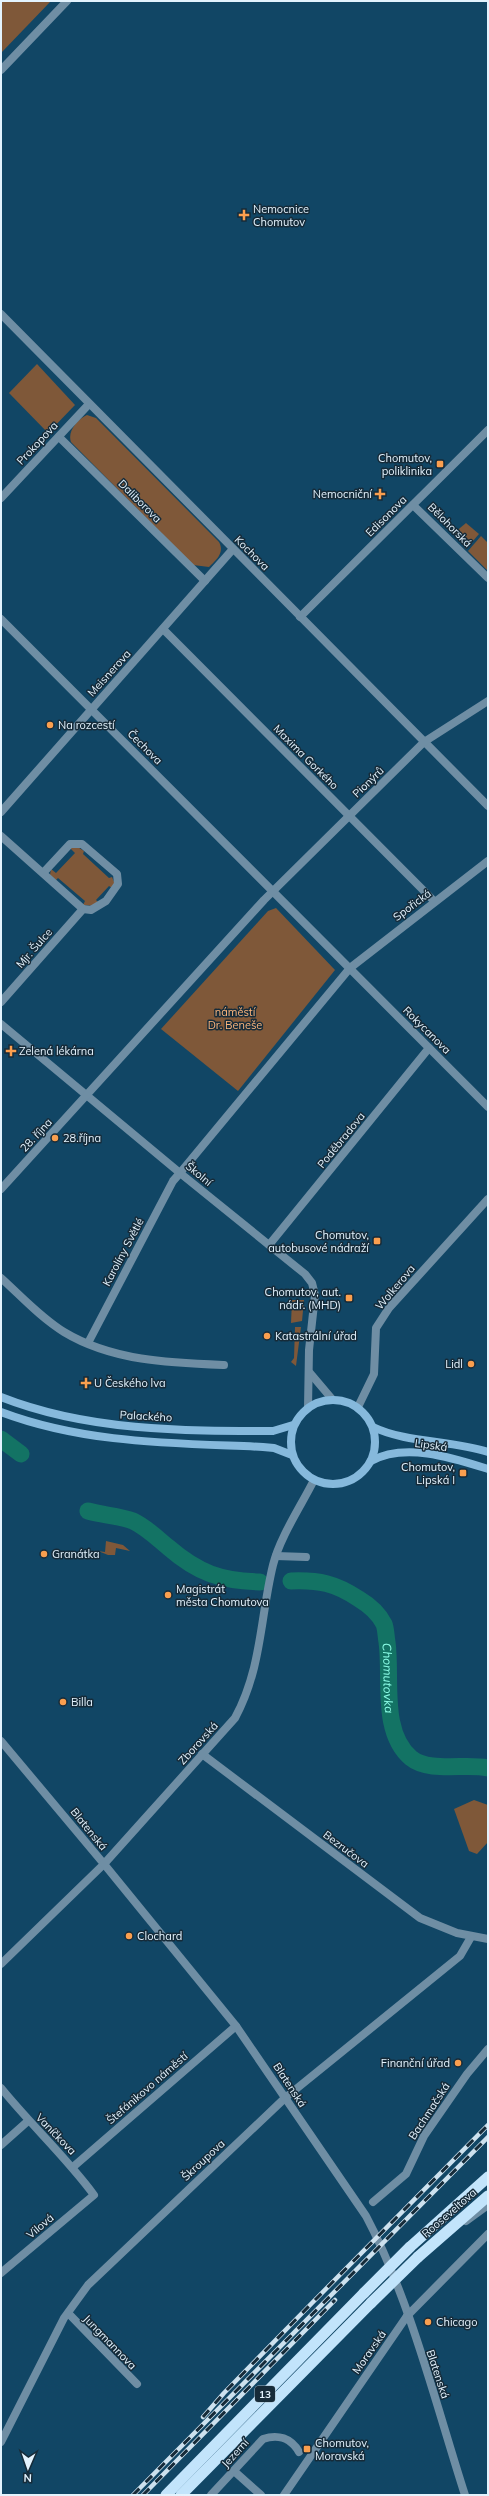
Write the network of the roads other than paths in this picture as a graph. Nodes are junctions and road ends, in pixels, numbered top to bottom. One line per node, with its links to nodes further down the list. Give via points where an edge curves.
1 (67, 1): 2 (street)
2 (1, 70)
3 (2, 318): 4 (street, Kochova)
4 (89, 404): 6 (street, Prokopova); 9 (street, Kochova)
5 (488, 430): 8 (street, Edisonova)
6 (59, 437): 7 (street, Prokopova); 11 (street, Daliborova)
7 (1, 498)
8 (413, 505): 10 (street, Bělohorská); 12 (street, Edisonova)
9 (233, 549): 11 (street, Meisnerova); 12 (street, Kochova)
10 (488, 578)
11 (205, 581): 14 (street, Meisnerova)
12 (300, 617): 17 (street, Kochova)
13 (1, 619): 16 (street, Čechova)
14 (163, 629): 16 (street, Meisnerova); 20 (street, Maxima Gorkého)
15 (488, 701): 17 (street, Pionýrů)
16 (92, 709): 19 (street, Meisnerova); 24 (street, Čechova)
17 (424, 742): 18 (street, Kochova); 20 (street, Pionýrů)
18 (488, 806)
19 (1, 812)
20 (349, 816): 24 (street, Pionýrů); 25 (street, Maxima Gorkého)
21 (1, 836): 23 (street)
22 (488, 861): 25 (street, Spořická)
23 (44, 872): 26 (street); 26 (street, via 70,844 82,844 117,874 118,884 106,901 91,910)
24 (273, 891): 27 (street); 31 (street)
25 (434, 901): 27 (street, Spořická)
26 (83, 908): 28 (street, Mjr. Šulce)
27 (350, 968): 30 (street, Rokycanova); 33 (street)
28 (1, 1002)
29 (1, 1024): 31 (street, Školní)
30 (429, 1048): 32 (street, Rokycanova); 36 (street, Poděbradova)
31 (87, 1096): 33 (street, Školní); 34 (street, 28. října)
32 (488, 1107)
33 (180, 1173): 36 (street, Školní); 38 (street, Karolíny Světlé, via 173,1181)
34 (1, 1189)
35 (488, 1199): 44 (street, Wolkerova, via 389,1308 376,1328 374,1374)
36 (269, 1245): 40 (street, Školní, via 305,1274 312,1283 316,1295 309,1350)
37 (1, 1278): 38 (street, via 64,1332)
38 (88, 1343): 39 (street, via 108,1352 173,1364)
39 (224, 1365)
40 (310, 1373): 42 (street); 43 (street, Školní)
41 (1, 1397): 46 (main road, Palackého, via 72,1418 120,1426 273,1431)
42 (332, 1399): 43 (main road); 44 (main road)
43 (308, 1407): 46 (main road)
44 (358, 1408): 47 (main road, via 367,1416)
45 (1, 1412): 49 (main road, via 54,1429 102,1438 263,1447)
46 (293, 1425): 49 (main road, via 290,1435)
47 (373, 1427): 48 (main road, Lipská, via 394,1436 444,1441); 50 (main road, via 375,1444)
48 (488, 1452)
49 (292, 1455): 52 (main road, via 301,1470)
50 (371, 1461): 51 (main road, Lipská, via 390,1453 409,1453 463,1461); 52 (main road, via 363,1472 346,1482 327,1484)
51 (488, 1469)
52 (314, 1480): 53 (street, Zborovská)
53 (276, 1556): 54 (street); 56 (street, Zborovská, via 258,1658 246,1698 235,1718)
54 (306, 1557)
55 (1, 1741): 57 (street, Blatenská)
56 (202, 1754): 57 (street, Zborovská); 58 (street, Bezručova, via 420,1918)
57 (104, 1864): 60 (street, Zborovská); 61 (street, Blatenská)
58 (471, 1937): 59 (street, Bezručova); 64 (street, Škroupova, via 460,1956)
59 (488, 1938)
60 (1, 1964)
61 (236, 2026): 64 (street, Blatenská); 67 (street, Štefánikovo náměstí)
62 (488, 2050): 71 (street, Bachmačská, via 467,2074 424,2136 406,2174)
63 (1, 2088): 65 (street, Vaníčkova)
64 (285, 2098): 76 (street, Škroupova, via 88,2285); 77 (street, Blatenská, via 366,2216 379,2240)
65 (28, 2122): 66 (street); 67 (street, Vaníčkova)
66 (1, 2144)
67 (73, 2167): 69 (street, Vaníčkova)
68 (488, 2177): 82 (highway, 13, bridge, via 410,2247)
69 (94, 2195): 75 (street, Vilová)
70 (488, 2196): 74 (highway, Rooseveltova / 13)
71 (373, 2202)
72 (488, 2205): 74 (street, Rooseveltova)
73 (488, 2234): 77 (street, Moravská)
74 (427, 2250): 83 (highway, Rooseveltova / 13, bridge)
75 (1, 2274)
76 (68, 2314): 78 (street, Jungmannova); 79 (street, Škroupova)
77 (407, 2316): 86 (street, Moravská); 87 (street, Blatenská)
78 (137, 2384)
79 (1, 2442)
80 (299, 2452): 81 (street, Jezerní, via 295,2445 285,2438 263,2438)
81 (234, 2472): 84 (street, Jezerní); 85 (street)
82 (166, 2495)
83 (181, 2495)
84 (211, 2495)
85 (261, 2495)
86 (284, 2495)
87 (465, 2495)

